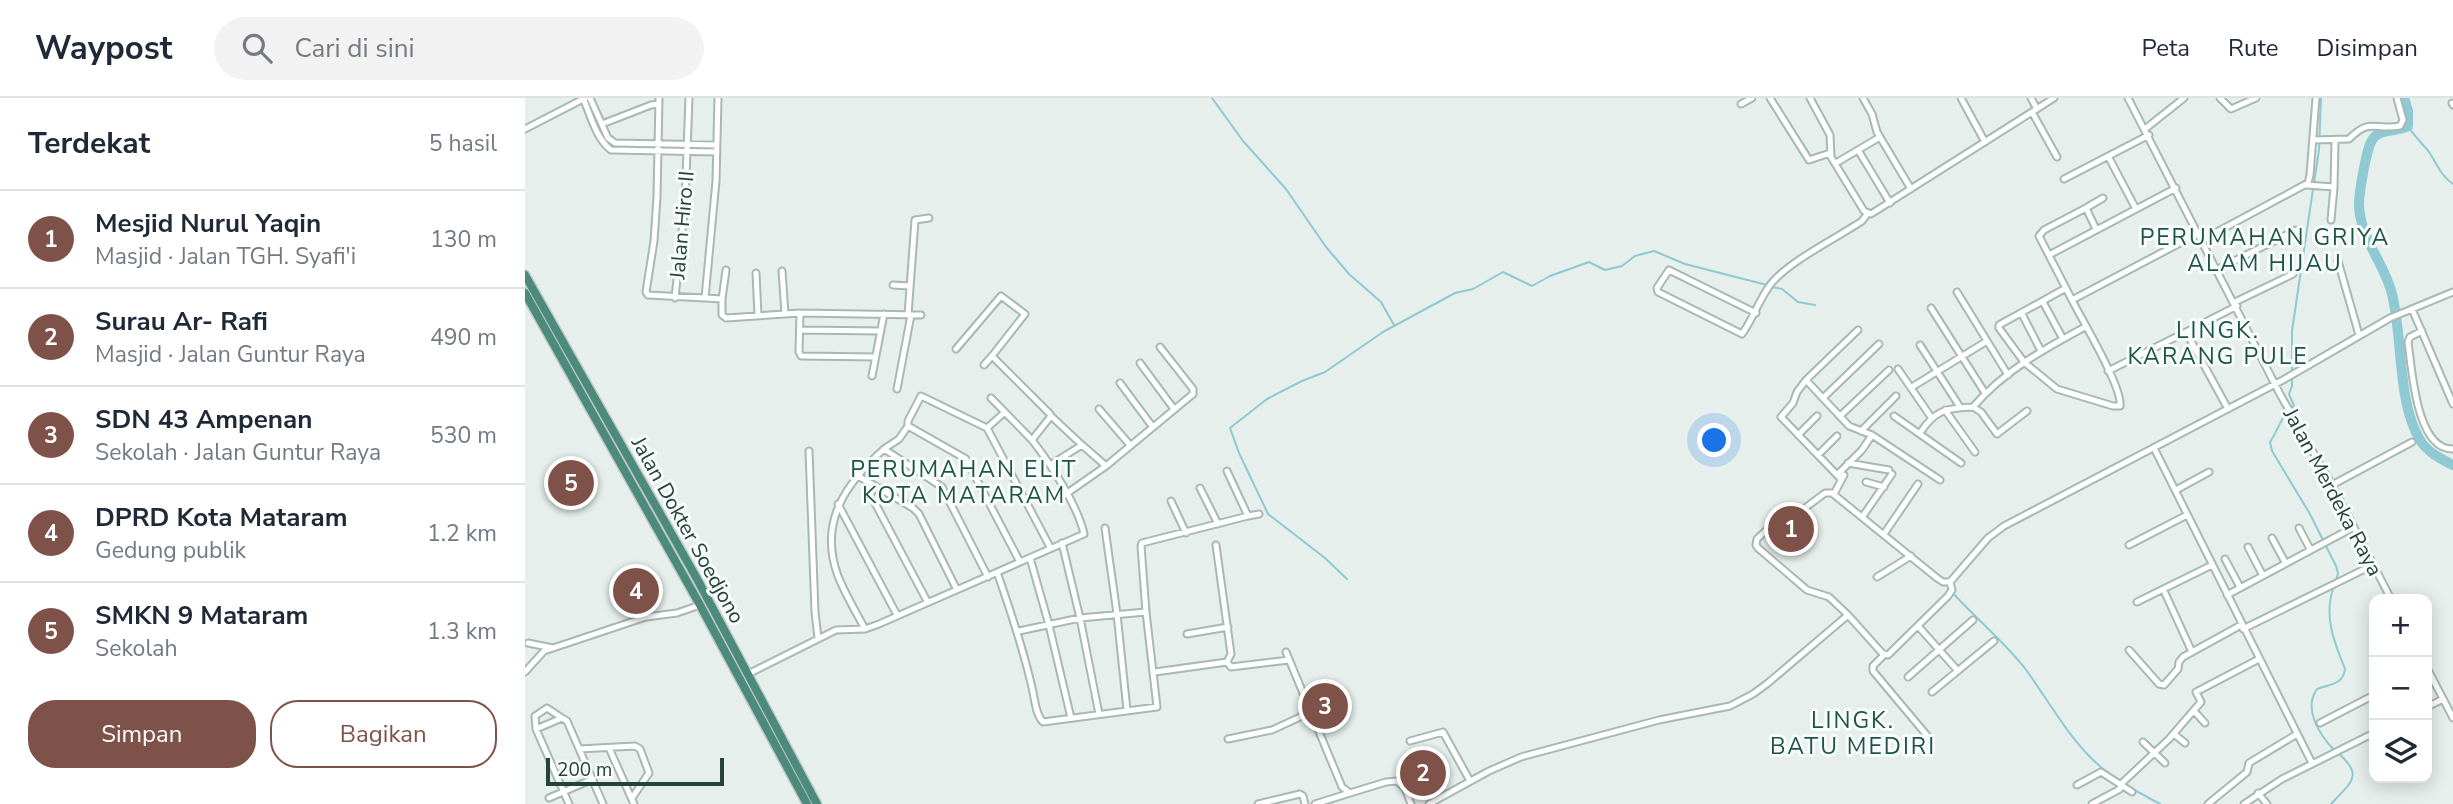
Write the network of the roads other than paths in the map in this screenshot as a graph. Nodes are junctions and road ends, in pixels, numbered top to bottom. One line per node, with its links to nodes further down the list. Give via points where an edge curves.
1 (586, 98): 20 (street); 21 (street)
2 (689, 98): 28 (street, Jalan Hiro II)
3 (718, 98): 29 (street)
4 (1752, 98): 18 (street)
5 (1770, 98): 32 (street, via 1809,160)
6 (1810, 98): 32 (street, via 1830,135)
7 (1863, 98): 23 (street)
8 (1961, 98): 26 (street)
9 (2031, 98): 19 (street)
10 (2054, 98): 19 (street)
11 (2128, 98): 22 (street, Jalan Merdeka Raya)
12 (2184, 98): 22 (street)
13 (2220, 98): 14 (street, via 2233,109)
14 (2256, 98)
15 (2316, 98): 24 (street)
16 (2397, 98): 25 (street, via 2403,120 2400,126 2364,126 2349,139)
17 (659, 101): 20 (street); 27 (street)
18 (1741, 104)
19 (2035, 110): 26 (street); 34 (street)
20 (599, 126): 27 (street, via 615,143); 31 (street, via 611,150)
21 (525, 129)
22 (2147, 132): 33 (street); 39 (street, Jalan Merdeka Raya)
23 (1880, 137): 30 (street); 40 (street)
24 (2313, 140): 25 (street); 37 (street)
25 (2335, 141): 38 (street)
26 (1985, 142): 40 (street)
27 (657, 143): 28 (street); 31 (street)
28 (687, 148): 29 (street); 31 (street); 65 (street, Jalan Hiro II)
29 (717, 149): 66 (street)
30 (1859, 150): 35 (street); 42 (street)
31 (657, 151): 65 (street, via 654,241 646,292)
32 (1830, 153): 35 (street)
33 (2108, 156): 36 (street); 44 (street)
34 (2057, 158)
35 (1835, 162): 45 (street)
36 (2064, 179)
37 (2307, 185): 38 (street); 50 (street)
38 (2334, 187): 47 (street)
39 (2176, 188): 44 (street); 50 (street, Jalan Merdeka Raya)
40 (1910, 189): 42 (street)
41 (2103, 198): 43 (street)
42 (1890, 203): 45 (street)
43 (2086, 208): 48 (street); 51 (street, via 2042,232 2039,238)
44 (2136, 209): 48 (street)
45 (1868, 213): 74 (street, via 1775,279)
46 (929, 218): 60 (street, via 915,220)
47 (2331, 220)
48 (2096, 229): 51 (street)
49 (2296, 230): 53 (street)
50 (2200, 237): 53 (street, Jalan Merdeka Raya); 68 (street)
51 (2049, 255): 61 (street)
52 (2338, 261): 87 (street)
53 (2218, 269): 70 (street, Jalan Merdeka Raya)
54 (726, 270): 67 (street)
55 (782, 271): 76 (street)
56 (757, 273): 78 (street)
57 (2293, 274): 70 (street)
58 (525, 275): 235 (highway, Jalan Dokter Soedjono)
59 (893, 285): 60 (street)
60 (909, 286): 79 (street)
61 (2066, 288): 68 (street); 69 (street)
62 (1957, 292): 89 (street)
63 (2453, 292): 72 (street)
64 (525, 293): 206 (highway, Jalan Dokter Soedjono)
65 (675, 298): 66 (street)
66 (705, 298): 67 (street)
67 (722, 299): 78 (street, via 725,318)
68 (2072, 300): 81 (street)
69 (2043, 302): 75 (street); 88 (street)
70 (2236, 304): 86 (street); 109 (street, Jalan Merdeka Raya)
71 (1931, 308): 97 (street)
72 (2410, 310): 85 (street); 87 (street)
73 (800, 313): 76 (street); 77 (street); 83 (street)
74 (1756, 313): 74 (street, via 1740,334 1657,288 1669,270)
75 (2022, 313): 94 (street); 98 (street, via 1999,326)
76 (785, 314): 78 (street)
77 (884, 314): 79 (street); 84 (street)
78 (758, 315)
79 (910, 315): 80 (street); 111 (street)
80 (921, 315)
81 (2085, 327): 88 (street); 103 (street)
82 (1858, 330): 107 (street)
83 (800, 331): 84 (street); 96 (street, via 801,356)
84 (881, 331): 96 (street)
85 (2422, 331): 116 (street); 144 (street, via 2408,342 2415,394 2428,435 2438,445)
86 (2186, 332): 103 (street); 121 (street)
87 (2359, 335): 109 (street)
88 (2063, 339): 94 (street)
89 (1987, 341): 97 (street); 105 (street)
90 (1879, 344): 115 (street)
91 (1920, 345): 104 (street)
92 (1160, 346): 120 (street, via 1193,389 1192,396)
93 (956, 349): 95 (street, via 1003,296 1025,316)
94 (2041, 351): 98 (street)
95 (992, 356): 100 (street); 125 (street)
96 (875, 357): 106 (street)
97 (1961, 357): 104 (street); 112 (street)
98 (2024, 362): 103 (street, via 2061,392 2120,406); 105 (street)
99 (1140, 363): 120 (street)
100 (984, 365)
101 (1898, 369): 110 (street)
102 (1889, 370): 127 (street)
103 (2108, 371)
104 (1937, 372): 110 (street); 117 (street)
105 (2008, 375): 112 (street)
106 (872, 376)
107 (1806, 380): 115 (street); 135 (street, via 1781,417)
108 (1120, 383): 131 (street)
109 (2276, 384): 121 (street); 159 (street, Jalan Merdeka Raya)
110 (1912, 387): 129 (street)
111 (897, 389)
112 (1985, 393): 118 (street)
113 (1896, 396): 133 (street)
114 (991, 398): 124 (street)
115 (1823, 398): 127 (street)
116 (2453, 404)
117 (1960, 407): 118 (street); 122 (street)
118 (1973, 407): 123 (street, via 1997,434)
119 (1099, 409): 141 (street)
120 (1174, 409): 131 (street)
121 (2228, 409): 142 (street)
122 (1945, 410): 129 (street); 146 (street)
123 (2027, 411)
124 (1005, 412): 132 (street); 138 (street)
125 (1051, 416): 138 (street); 140 (street)
126 (1817, 416): 135 (street)
127 (1840, 416): 133 (street)
128 (1894, 416): 134 (street)
129 (1931, 417): 134 (street)
130 (908, 426): 132 (street, via 921,396); 143 (street); 190 (street, via 966,459)
131 (1151, 426): 141 (street)
132 (987, 428): 184 (street)
133 (1861, 431): 136 (street)
134 (1920, 433): 149 (street)
135 (1798, 435): 147 (street)
136 (1872, 435): 148 (street); 156 (street)
137 (1837, 436): 147 (street)
138 (1032, 440): 150 (street)
139 (2412, 442): 159 (street)
140 (1082, 445): 150 (street); 151 (street)
141 (1131, 445): 151 (street)
142 (2154, 448): 163 (street); 198 (street, via 1999,529)
143 (884, 449): 154 (street); 196 (street, via 943,488)
144 (2453, 449)
145 (809, 451): 220 (street)
146 (1975, 452)
147 (1818, 455): 155 (street)
148 (1848, 463): 155 (street); 160 (street, via 1891,472)
149 (1961, 463)
150 (1050, 465): 164 (street)
151 (1106, 466): 164 (street)
152 (1227, 471): 171 (street)
153 (2209, 472): 163 (street)
154 (858, 476): 161 (street); 167 (street)
155 (1841, 476): 165 (street)
156 (1940, 480)
157 (1866, 482): 160 (street)
158 (1918, 484): 179 (street)
159 (2332, 485): 173 (street, Jalan Merdeka Raya)
160 (1884, 487): 170 (street)
161 (881, 488): 200 (street, via 919,514); 204 (street, via 875,503)
162 (1201, 488): 172 (street)
163 (2176, 490): 169 (street)
164 (1066, 494): 177 (street)
165 (1833, 494): 170 (street); 210 (street, via 1825,493 1793,517 1774,523 1757,539 1758,548 1807,590 1829,597)
166 (1171, 501): 178 (street)
167 (838, 504): 209 (street); 217 (street, via 832,543 835,567)
168 (1259, 514): 171 (street)
169 (2187, 515): 183 (street); 192 (street)
170 (1863, 516): 179 (street)
171 (1247, 517): 172 (street)
172 (1218, 524): 178 (street)
173 (2354, 527): 186 (street); 193 (street, Jalan Merdeka Raya)
174 (1105, 528): 208 (street)
175 (2299, 528): 186 (street)
176 (1092, 530): 177 (street)
177 (1085, 533): 181 (street)
178 (1186, 533): 207 (street, via 1141,546)
179 (1884, 534): 187 (street)
180 (2272, 538): 191 (street)
181 (1062, 543): 184 (street); 211 (street)
182 (1216, 545): 215 (street)
183 (2129, 545)
184 (1050, 547): 188 (street)
185 (2248, 547): 195 (street)
186 (2310, 549): 191 (street)
187 (1910, 556): 197 (street); 198 (street, via 1940,580)
188 (1030, 558): 190 (street); 213 (street)
189 (2225, 559): 199 (street)
190 (1020, 562): 194 (street)
191 (2285, 562): 195 (street)
192 (2212, 565): 203 (street); 205 (street)
193 (2373, 565): 202 (street, Jalan Merdeka Raya); 216 (street)
194 (997, 572): 196 (street); 218 (street)
195 (2262, 575): 199 (street)
196 (988, 577): 200 (street)
197 (1877, 577)
198 (1950, 582): 214 (street, via 1951,592)
199 (2241, 587): 203 (street)
200 (956, 589): 204 (street)
201 (2165, 593): 227 (street)
202 (2388, 594)
203 (2227, 596): 216 (street)
204 (927, 601): 209 (street)
205 (2137, 602)
206 (700, 605): 223 (street, via 646,617); 265 (highway, Jalan Dokter Soedjono)
207 (1147, 611): 208 (street); 232 (street)
208 (1117, 614): 211 (street); 242 (street)
209 (897, 615): 217 (street)
210 (1848, 615): 228 (street); 267 (street, via 1755,693 1714,710 1657,720 1513,760)
211 (1080, 618): 213 (street); 245 (street)
212 (1973, 620): 224 (street)
213 (1049, 625): 218 (street); 246 (street)
214 (1918, 625): 224 (street); 228 (street)
215 (1228, 627): 219 (street); 231 (street, via 1231,656)
216 (2242, 627): 227 (street); 229 (street)
217 (865, 629): 220 (street, via 836,630)
218 (1019, 631): 246 (street, via 1040,719)
219 (1187, 634)
220 (818, 638): 235 (street)
221 (1994, 640): 233 (street)
222 (528, 643): 223 (street)
223 (553, 648): 234 (street, via 540,654)
224 (1940, 649): 233 (street); 236 (street)
225 (2129, 650): 227 (street, via 2162,685)
226 (1286, 652): 230 (street)
227 (2192, 652)
228 (1884, 655): 256 (street, via 1873,671)
229 (2259, 659): 243 (street, via 2196,692 2201,702); 253 (street)
230 (1289, 660): 231 (street, via 1241,667 1230,667); 244 (street)
231 (1227, 662): 232 (street)
232 (1154, 671): 242 (street, via 1157,706)
233 (1958, 671): 238 (street)
234 (525, 672)
235 (748, 674): 265 (highway, Jalan Dokter Soedjono)
236 (1907, 677)
237 (2432, 678): 240 (street)
238 (1932, 692)
239 (2369, 698): 250 (street)
240 (2443, 699): 241 (street); 247 (street)
241 (2432, 704)
242 (1127, 710): 245 (street)
243 (2194, 711): 249 (street); 252 (street)
244 (1311, 712): 255 (street, via 1272,730); 272 (street, via 1340,784)
245 (1099, 714): 246 (street)
246 (1071, 718)
247 (2453, 718)
248 (562, 719): 251 (street); 251 (street, via 547,708 535,716); 261 (street)
249 (2205, 723)
250 (2321, 723)
251 (536, 729): 270 (street)
252 (2174, 734): 259 (street); 262 (street)
253 (2297, 734): 264 (street); 286 (street, via 2249,763 2247,772)
254 (2369, 736): 264 (street)
255 (1228, 739)
256 (1930, 739)
257 (1410, 741): 267 (street, via 1443,732)
258 (2143, 742): 262 (street)
259 (2185, 743)
260 (609, 748): 261 (street); 275 (street); 275 (street, via 640,749 649,773)
261 (579, 749): 266 (street)
262 (2154, 753): 263 (street); 268 (street)
263 (2165, 763)
264 (2312, 763): 273 (street)
265 (792, 765): 278 (highway, Jalan Dokter Soedjono); 279 (highway, Jalan Dokter Soedjono)
266 (593, 779): 270 (street); 277 (street)
267 (1470, 781): 284 (street)
268 (2121, 784): 269 (street, via 2101,772); 271 (street); 285 (street, via 2120,789)
269 (2077, 785)
270 (564, 792): 274 (street); 276 (street)
271 (2132, 792)
272 (1350, 793): 282 (street); 283 (street, via 1397,781)
273 (2258, 793): 287 (street); 288 (street)
274 (549, 798)
275 (633, 801)
276 (569, 804)
277 (603, 804)
278 (807, 804)
279 (817, 804)
280 (1258, 804): 281 (street, via 1300,794)
281 (1305, 804)
282 (1315, 804)
283 (1411, 804)
284 (1429, 804)
285 (2092, 804)
286 (2208, 804)
287 (2243, 804)
288 (2267, 804)

